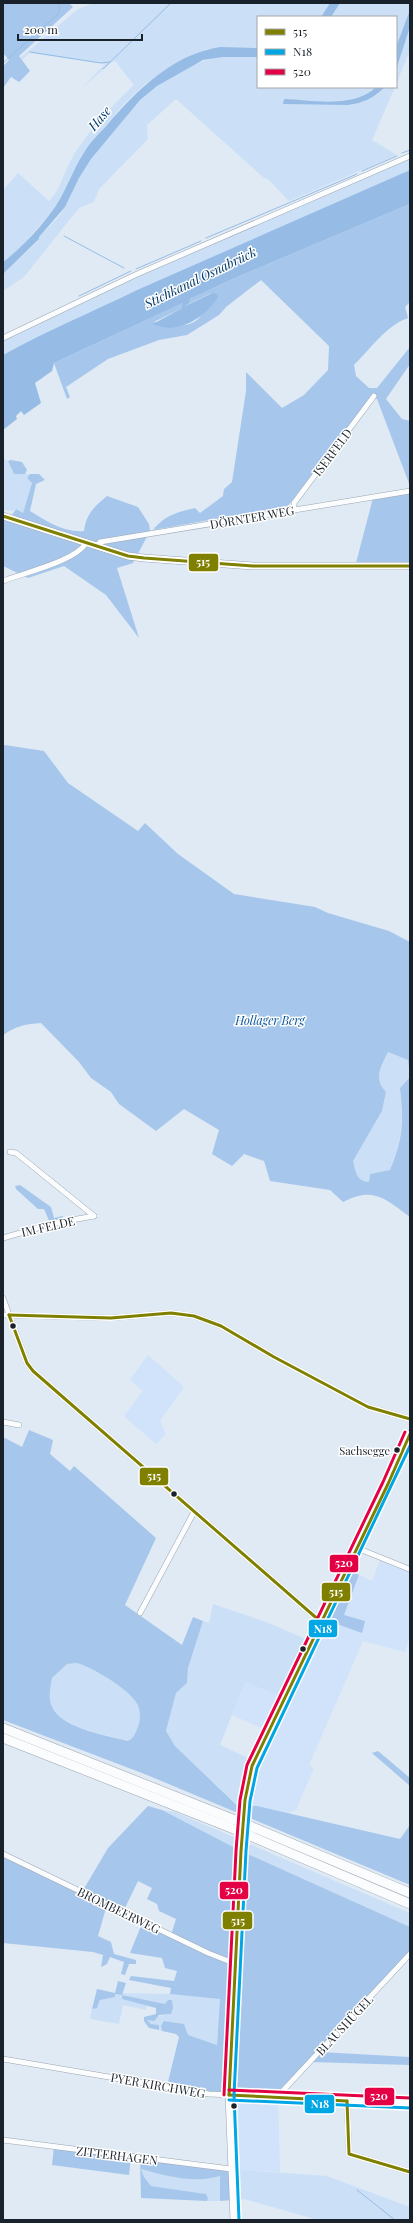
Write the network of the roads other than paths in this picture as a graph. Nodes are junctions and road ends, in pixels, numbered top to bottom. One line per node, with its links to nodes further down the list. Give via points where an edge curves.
1 (410, 156): 2 (street, via 148,270)
2 (3, 338)
3 (374, 396): 5 (street, ISERFELD, via 294,503)
4 (410, 491): 5 (street, DÖRNTER WEG)
5 (294, 509): 8 (street, DÖRNTER WEG, via 100,542)
6 (3, 516): 7 (street)
7 (86, 543): 8 (street); 10 (street, via 60,561)
8 (97, 546): 9 (street, via 128,556 224,564)
9 (410, 566)
10 (3, 581)
11 (10, 1152): 12 (street, IM FELDE, via 16,1153 94,1216 55,1223)
12 (3, 1238)
13 (3, 1298): 15 (street)
14 (3, 1315): 15 (street)
15 (9, 1315): 16 (street, via 110,1318 170,1313 194,1316 221,1326 368,1407); 20 (street, via 27,1363 33,1371)
16 (410, 1419)
17 (3, 1422): 18 (street)
18 (19, 1426)
19 (410, 1434): 21 (street)
20 (194, 1512): 23 (street); 24 (street)
21 (357, 1548): 22 (street); 24 (street)
22 (409, 1569)
23 (140, 1613)
24 (321, 1622): 32 (street, via 252,1766 245,1800)
25 (3, 1728): 27 (highway, bridge, via 235,1820)
26 (3, 1738): 27 (highway, bridge, via 234,1829)
27 (249, 1830): 29 (highway); 30 (highway)
28 (3, 1854): 32 (street, BROMBEERWEG, via 208,1953)
29 (410, 1893)
30 (410, 1904)
31 (410, 1954): 35 (street, BLAUSHÜGEL)
32 (236, 1964): 34 (street)
33 (3, 2059): 34 (street, PYER KIRCHWEG, via 209,2094)
34 (229, 2095): 35 (street, PYER KIRCHWEG); 39 (street)
35 (278, 2096): 36 (street, PYER KIRCHWEG)
36 (347, 2101): 37 (street, PYER KIRCHWEG); 40 (street, via 348,2154)
37 (410, 2104)
38 (3, 2140): 39 (street, ZITTERHAGEN)
39 (231, 2169): 41 (street)
40 (410, 2172)
41 (234, 2220)

